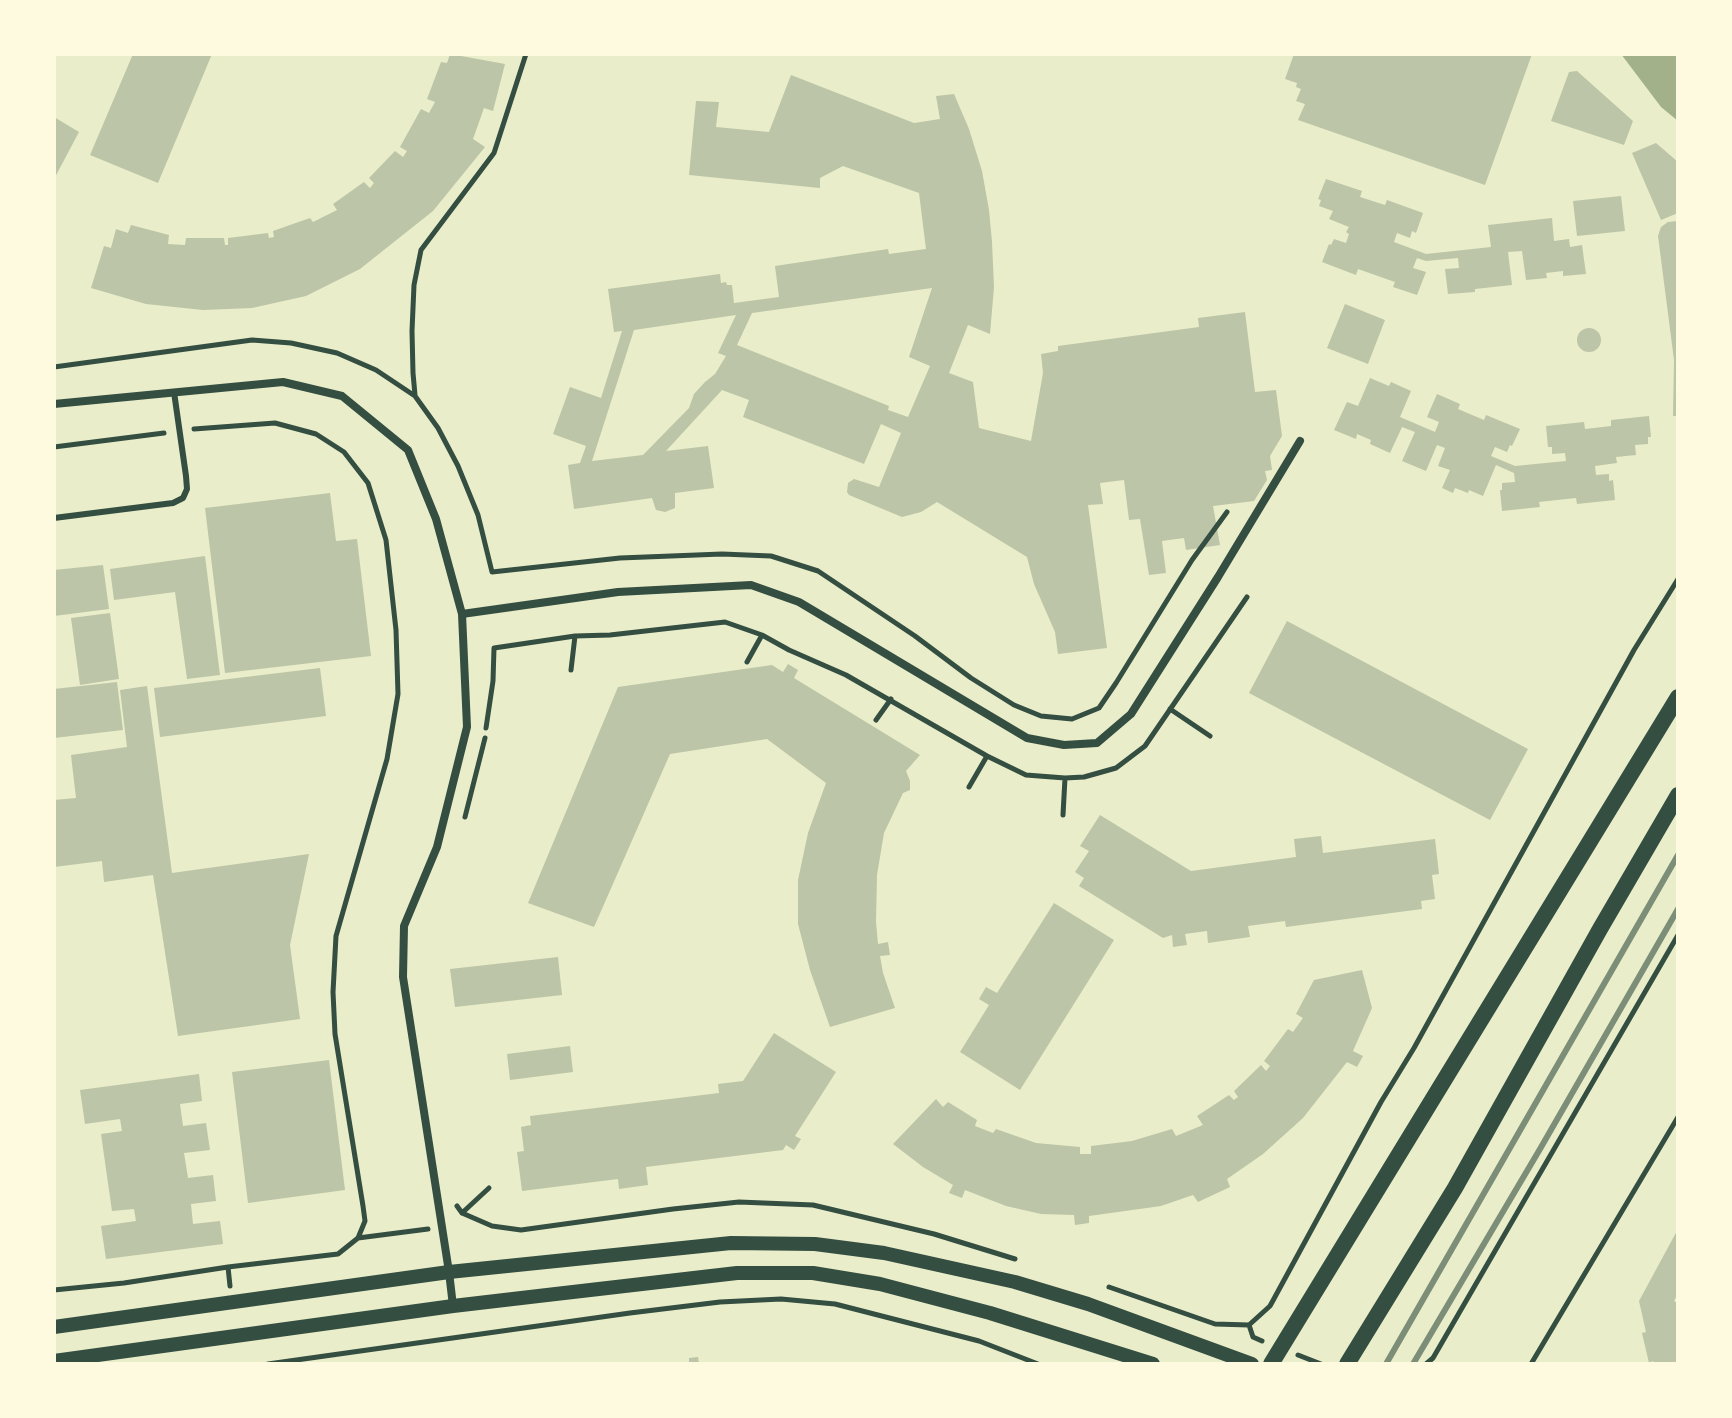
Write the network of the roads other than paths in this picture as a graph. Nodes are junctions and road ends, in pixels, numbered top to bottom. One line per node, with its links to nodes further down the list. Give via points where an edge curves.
1 (174, 392): 2 (street); 4 (lane, via 186,476 183,498); 5 (street, via 283,382 342,396 408,450 436,519)
2 (54, 404)
3 (1300, 441): 5 (street, via 1131,714 1097,743 1064,745 1027,738 799,602 751,585 618,592)
4 (54, 518)
5 (462, 614): 8 (street, via 467,727 437,847 404,926 403,977)
6 (1678, 697): 14 (main road)
7 (1678, 795): 15 (main road, via 1455,1188)
8 (449, 1272): 9 (street); 10 (street); 13 (street, via 731,1243 815,1244 884,1253 1015,1282)
9 (453, 1306): 11 (street); 12 (street, via 737,1273 813,1273 880,1284 990,1313)
10 (54, 1327)
11 (54, 1361)
12 (1153, 1364)
13 (1252, 1364)
14 (1271, 1364)
15 (1347, 1364)

